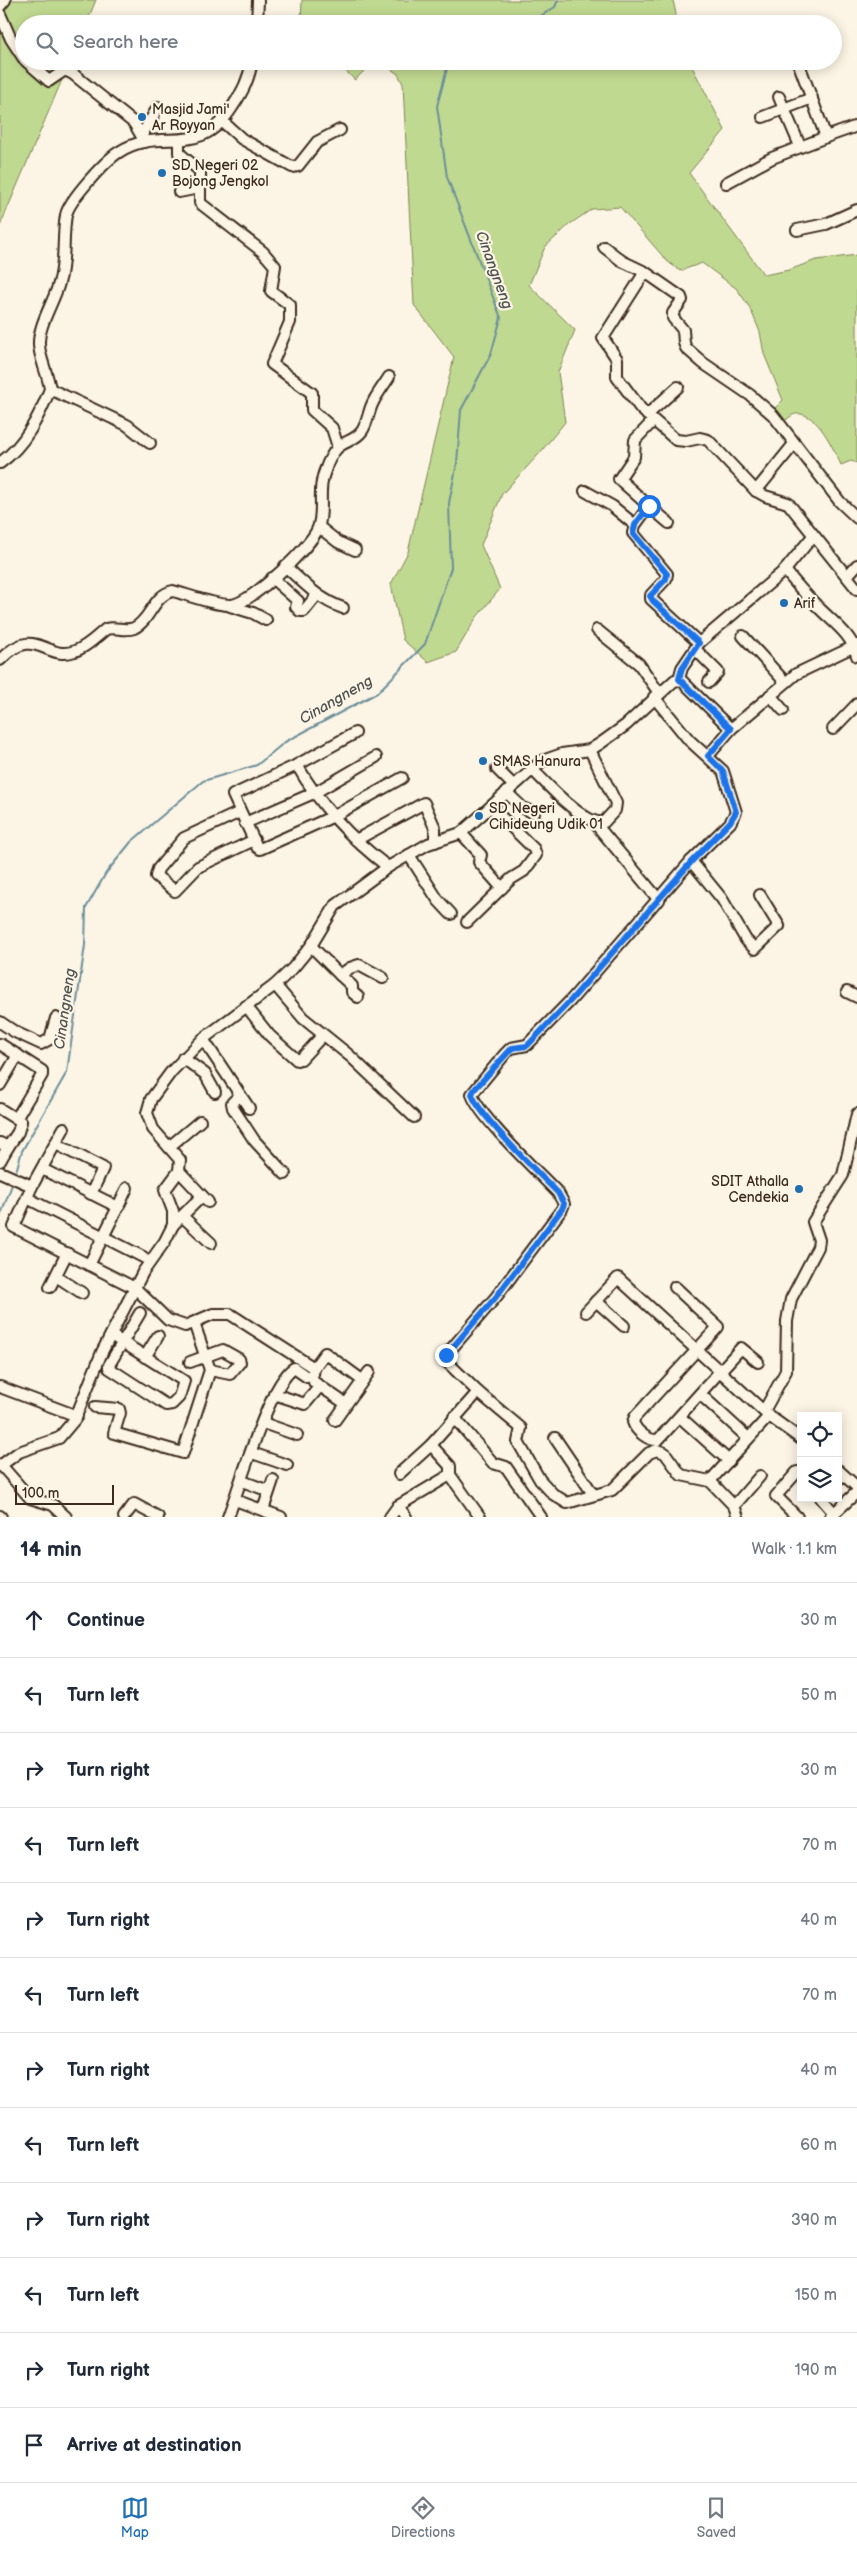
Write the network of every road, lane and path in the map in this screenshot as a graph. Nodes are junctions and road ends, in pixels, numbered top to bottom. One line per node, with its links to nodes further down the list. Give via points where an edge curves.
1 (5, 0): 3 (street)
2 (258, 0): 5 (street)
3 (0, 6)
4 (0, 14): 6 (street)
5 (258, 15)
6 (15, 45)
7 (36, 70): 9 (street, via 49,81)
8 (65, 70): 21 (street, via 134,124)
9 (65, 70)
10 (250, 70): 17 (street, via 247,84)
11 (801, 70): 13 (street)
12 (779, 97): 15 (street)
13 (812, 98): 15 (street); 20 (street)
14 (158, 107): 21 (street)
15 (783, 109): 16 (street); 23 (street)
16 (764, 117)
17 (223, 122): 19 (street, via 242,139 292,167 298,166 317,142); 22 (street, via 202,136)
18 (857, 126): 20 (street)
19 (340, 130)
20 (826, 137): 23 (street)
21 (144, 139): 22 (street); 33 (street, via 114,156 68,210 60,282 39,344)
22 (179, 140): 25 (street, via 179,153 200,171)
23 (800, 146): 24 (street)
24 (726, 183)
25 (199, 188): 26 (street); 37 (street, via 200,203 276,266 271,291 290,305 290,322 272,364 312,394 312,410 332,428)
26 (179, 192)
27 (857, 210): 28 (street, via 826,224)
28 (797, 230)
29 (604, 247): 30 (street, via 622,261)
30 (645, 272): 34 (street, via 604,338 617,359 618,377); 36 (street, via 682,296 673,318 683,330 686,348 759,402 779,422)
31 (389, 377): 37 (street, via 372,405 361,433)
32 (678, 387): 34 (street)
33 (50, 389): 35 (street, via 127,425); 38 (street, via 18,448)
34 (650, 418): 40 (street, via 676,440 708,440); 41 (street, via 635,440 634,457 618,479)
35 (150, 443)
36 (794, 444): 40 (street); 42 (street, via 840,502)
37 (338, 447): 45 (street, via 326,467 322,482)
38 (0, 463)
39 (585, 491): 44 (street, via 612,506)
40 (756, 491): 46 (street, via 788,502)
41 (649, 506): 43 (street); 44 (street)
42 (857, 518)
43 (669, 523)
44 (635, 525): 60 (street, via 633,533 667,574 651,598)
45 (319, 526): 47 (street, via 338,542); 49 (street, via 306,547)
46 (813, 536): 50 (street); 51 (street)
47 (355, 550)
48 (857, 565): 51 (street)
49 (285, 566): 52 (street); 54 (street)
50 (785, 570): 60 (street); 61 (street)
51 (847, 576): 53 (street)
52 (272, 578): 54 (street, via 298,601 296,606 300,611 304,611); 55 (street, via 245,601)
53 (857, 589)
54 (317, 595): 56 (street)
55 (226, 605): 57 (street); 62 (street, via 173,590 161,596 132,629 106,629 90,643 68,652 37,644 19,645)
56 (342, 608)
57 (266, 620)
58 (597, 630): 66 (street, via 639,664)
59 (743, 636): 65 (street)
60 (698, 646): 63 (street, via 682,668); 64 (street, via 718,672)
61 (856, 649): 65 (street, via 808,666)
62 (0, 660)
63 (679, 679): 66 (street); 70 (street)
64 (709, 682)
65 (785, 682): 67 (street)
66 (657, 695): 73 (street, via 626,725); 74 (street, via 689,740)
67 (770, 695): 69 (street); 70 (street)
68 (857, 704): 71 (street)
69 (784, 710)
70 (731, 729): 74 (street)
71 (833, 729)
72 (355, 733): 76 (street)
73 (590, 750): 78 (street, via 550,758); 86 (street, via 616,803 615,810 604,822)
74 (708, 756): 93 (street, via 723,771 736,812)
75 (376, 757): 81 (street)
76 (297, 765): 81 (street); 83 (street, via 236,792 233,795)
77 (497, 769): 80 (street)
78 (532, 769): 80 (street); 86 (street, via 574,809)
79 (402, 778): 85 (street)
80 (509, 789): 82 (street); 84 (street, via 523,808)
81 (316, 792): 85 (street); 87 (street)
82 (491, 806): 88 (street); 95 (street, via 536,852 536,858 524,872)
83 (240, 812): 87 (street); 89 (street, via 184,838 156,876 175,892 198,867)
84 (534, 813)
85 (334, 816): 89 (street, via 264,848 257,847); 90 (street)
86 (594, 822): 97 (street)
87 (245, 823): 89 (street)
88 (461, 833): 91 (street); 95 (street, via 481,855 479,862)
89 (254, 840)
90 (356, 840): 91 (street, via 424,803 435,828); 94 (street)
91 (436, 842): 92 (street)
92 (409, 854): 94 (street); 98 (street, via 438,900)
93 (692, 861): 96 (street, via 755,949 779,926); 97 (street)
94 (388, 867): 100 (street, via 335,906)
95 (502, 888): 99 (street)
96 (760, 895)
97 (659, 900): 168 (street, via 529,1043 512,1048 472,1094 491,1122 558,1193 564,1204 496,1297 446,1355 447,1362)
98 (451, 914)
99 (467, 922)
100 (311, 946): 101 (street); 103 (street)
101 (340, 975): 102 (street, via 359,965); 106 (street)
102 (383, 978)
103 (275, 985): 107 (street); 110 (street, via 296,1012)
104 (847, 992): 105 (street)
105 (857, 996)
106 (358, 997)
107 (246, 1006): 110 (street, via 270,1036 299,1059); 111 (street)
108 (56, 1018): 109 (street, via 50,1039 40,1044)
109 (0, 1022)
110 (323, 1035): 121 (street)
111 (203, 1039): 114 (street); 117 (street)
112 (0, 1044): 113 (street)
113 (18, 1055): 115 (street); 122 (street, via 42,1071 42,1075)
114 (183, 1058): 116 (street, via 205,1074); 127 (street, via 157,1089 147,1113 153,1128)
115 (0, 1084)
116 (214, 1092)
117 (240, 1095): 118 (street); 132 (street, via 232,1103 232,1108 254,1140)
118 (249, 1108)
119 (0, 1109): 122 (street)
120 (857, 1114): 173 (street, via 843,1175 812,1222 819,1240 818,1247 791,1299 786,1371)
121 (414, 1117)
122 (16, 1119): 126 (street, via 20,1122 18,1132)
123 (200, 1121): 127 (street)
124 (64, 1128): 125 (street)
125 (56, 1144): 129 (street); 135 (street, via 103,1168)
126 (4, 1145): 128 (street)
127 (169, 1147): 130 (street, via 180,1158)
128 (0, 1161)
129 (42, 1169): 133 (street); 135 (street)
130 (179, 1171): 138 (street, via 205,1199); 139 (street, via 165,1190 173,1211)
131 (2, 1172): 133 (street)
132 (285, 1174)
133 (28, 1184): 136 (street)
134 (127, 1188): 137 (street)
135 (91, 1194): 137 (street)
136 (27, 1198): 140 (street); 142 (street, via 14,1226)
137 (118, 1207): 140 (street)
138 (182, 1216): 139 (street); 141 (street)
139 (173, 1225): 148 (street)
140 (103, 1236): 143 (street); 144 (street)
141 (211, 1243)
142 (67, 1254): 144 (street); 145 (street)
143 (144, 1257)
144 (89, 1264): 148 (street)
145 (56, 1276): 146 (street); 149 (street)
146 (50, 1287)
147 (675, 1287): 158 (street, via 718,1327)
148 (135, 1288): 153 (street, via 168,1320 185,1326); 155 (street)
149 (82, 1292)
150 (596, 1301): 151 (street); 154 (street); 158 (street, via 618,1278)
151 (586, 1312)
152 (140, 1313): 157 (street)
153 (194, 1323): 159 (street); 165 (street, via 213,1314 230,1314)
154 (624, 1326)
155 (111, 1335): 157 (street); 174 (street)
156 (158, 1336): 160 (street)
157 (123, 1343): 160 (street); 160 (street, via 109,1368 166,1405 172,1404 179,1397 184,1381)
158 (697, 1350): 164 (street); 175 (street, via 633,1422 652,1440 663,1436)
159 (206, 1355): 161 (street); 163 (street); 163 (street, via 227,1351 240,1362 230,1374)
160 (145, 1357)
161 (190, 1362)
162 (758, 1362): 164 (street, via 741,1348)
163 (210, 1370): 172 (street, via 183,1453 113,1436 120,1413 118,1409)
164 (721, 1371): 170 (street); 173 (street)
165 (310, 1372): 166 (street); 169 (street, via 294,1368); 171 (street, via 325,1353 365,1376)
166 (320, 1386): 169 (street, via 305,1404); 171 (street)
167 (0, 1388): 174 (street)
168 (478, 1392): 176 (street); 199 (street, via 522,1428 518,1444 553,1494 571,1504)
169 (274, 1394): 178 (street)
170 (700, 1394): 175 (street); 182 (street)
171 (346, 1404): 177 (street)
172 (95, 1407)
173 (766, 1413): 180 (street); 182 (street)
174 (77, 1416): 186 (street, via 59,1438 19,1452)
175 (680, 1417): 185 (street)
176 (454, 1418): 183 (street); 214 (street, via 493,1462 506,1466)
177 (335, 1420)
178 (263, 1424): 179 (street); 184 (street)
179 (297, 1435)
180 (797, 1436)
181 (555, 1438): 199 (street)
182 (748, 1438): 185 (street)
183 (431, 1445): 188 (street); 191 (street, via 450,1466)
184 (252, 1453): 187 (street); 194 (street)
185 (729, 1461): 195 (street)
186 (0, 1465): 206 (street, via 30,1498 53,1505)
187 (287, 1465)
188 (398, 1474)
189 (797, 1474): 216 (street, via 776,1496)
190 (842, 1474): 196 (street)
191 (450, 1475): 202 (street); 213 (street)
192 (760, 1476): 203 (street)
193 (273, 1480): 197 (street)
194 (242, 1481): 197 (street); 200 (street)
195 (710, 1482): 199 (street, via 681,1475 665,1454 653,1450 612,1490); 203 (street)
196 (857, 1487)
197 (269, 1491): 204 (street)
198 (857, 1492): 205 (street)
199 (593, 1494)
200 (235, 1500): 204 (street); 209 (street)
201 (824, 1502): 205 (street)
202 (398, 1506): 211 (street); 212 (street)
203 (734, 1506): 215 (street)
204 (262, 1510): 210 (street)
205 (832, 1515)
206 (66, 1517)
207 (124, 1517): 208 (street, via 134,1504)
208 (158, 1517)
209 (228, 1517)
210 (281, 1517)
211 (390, 1517)
212 (406, 1517)
213 (480, 1517)
214 (541, 1517)
215 (738, 1517)
216 (797, 1517)

